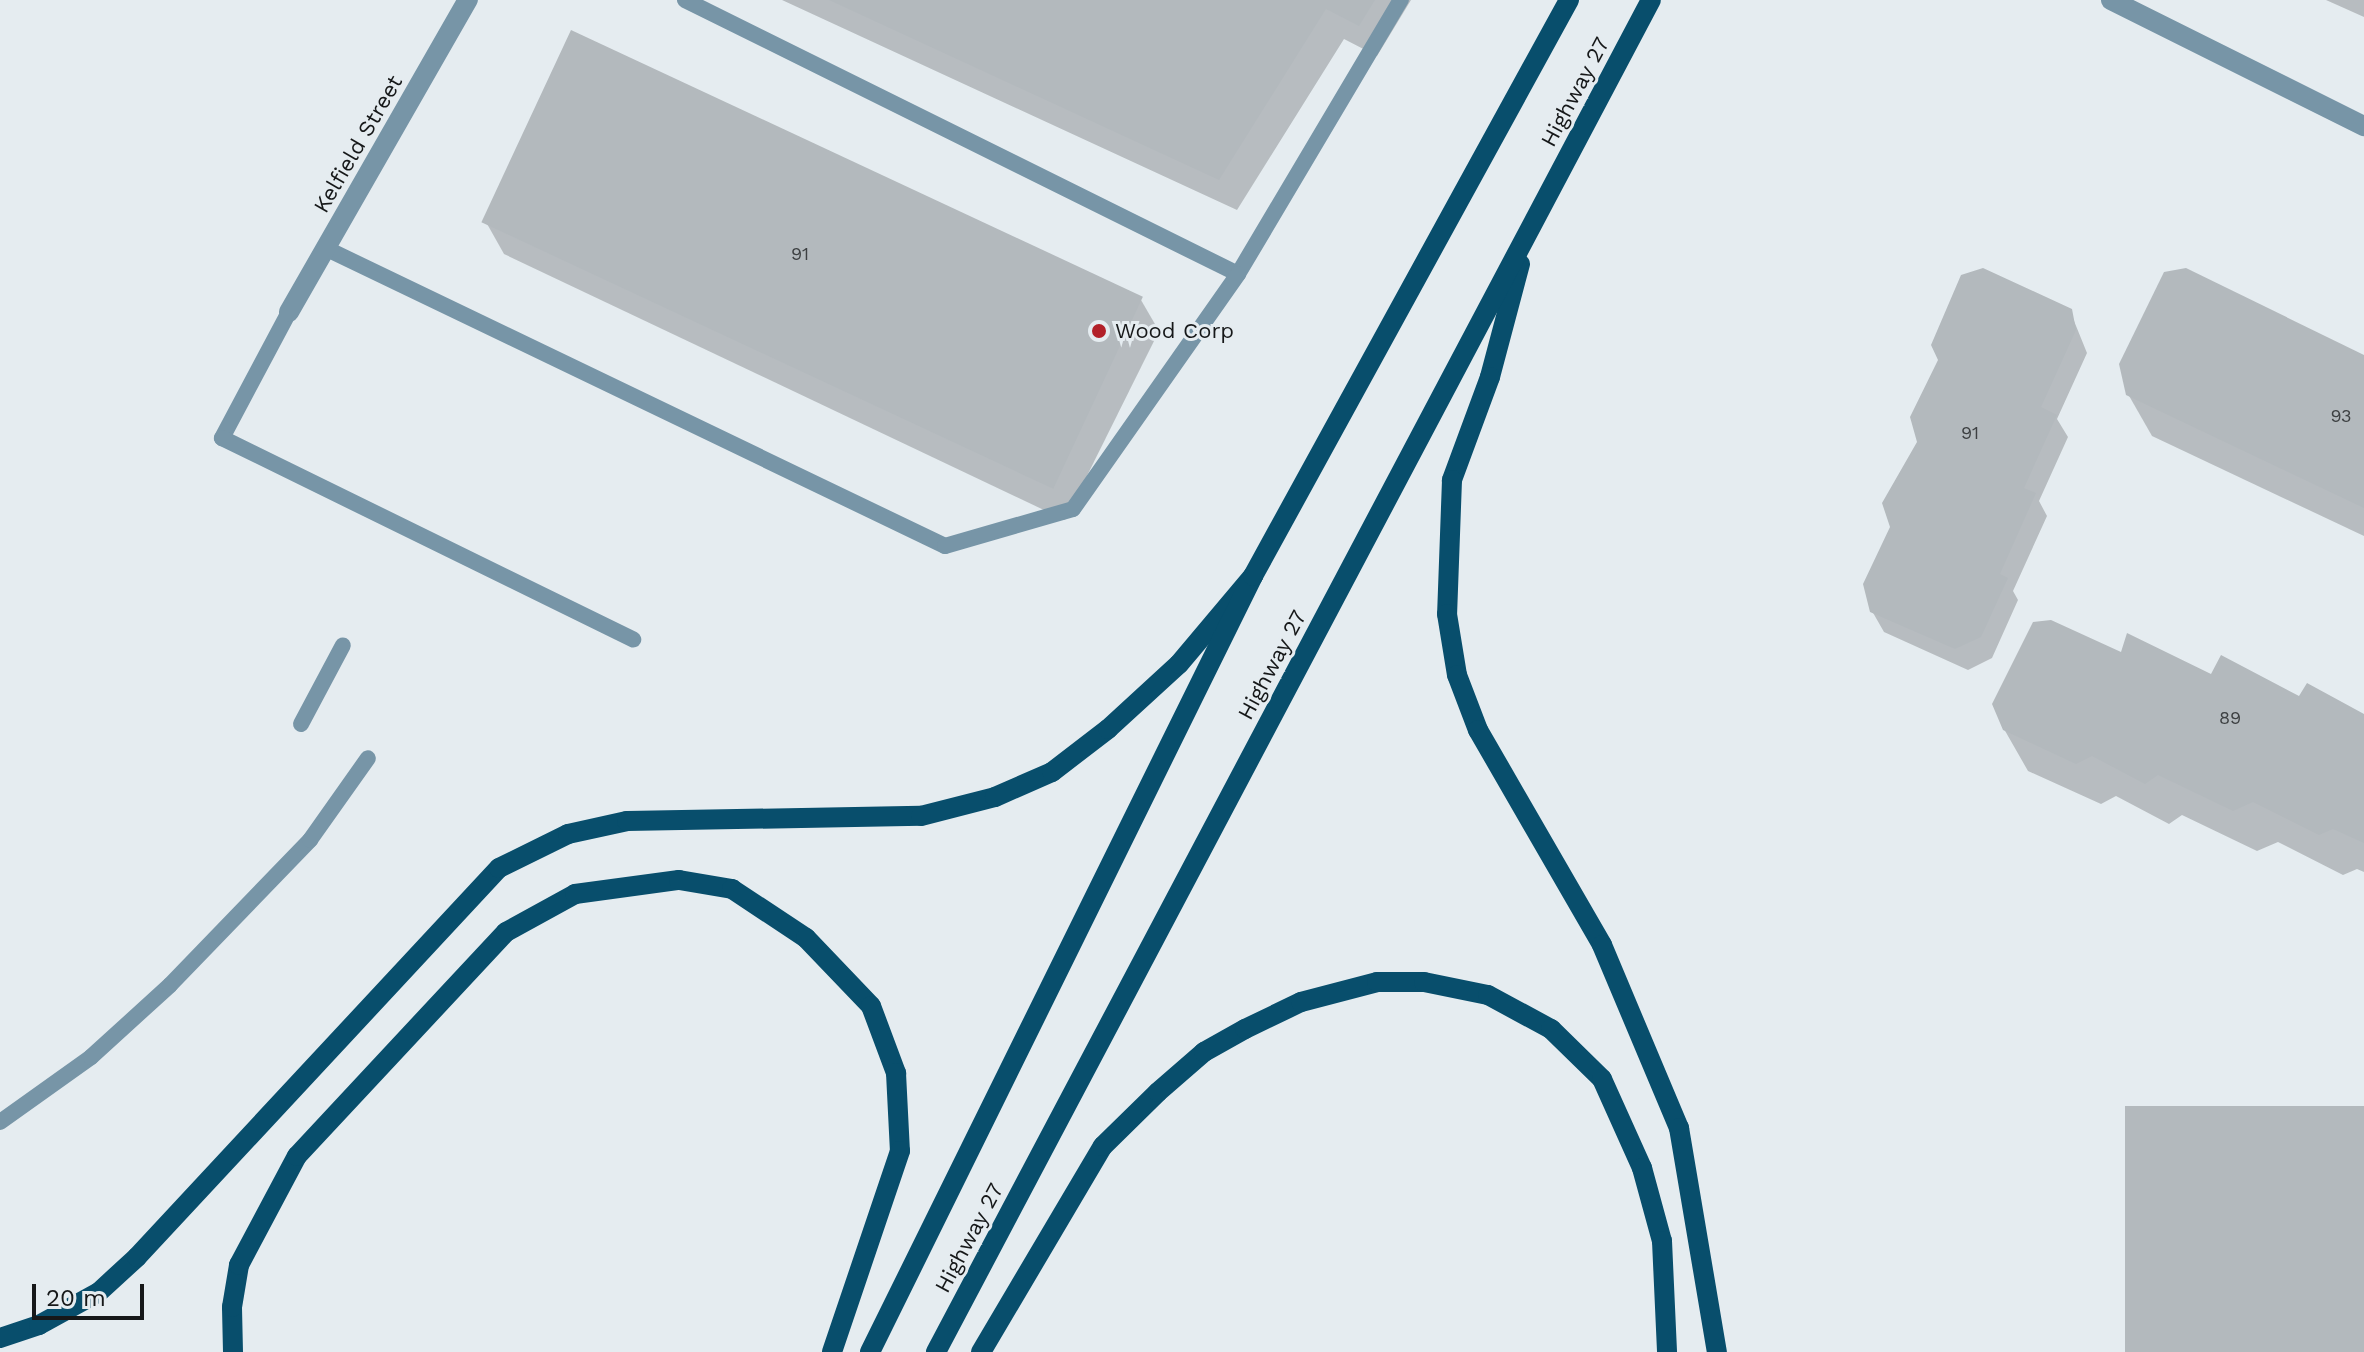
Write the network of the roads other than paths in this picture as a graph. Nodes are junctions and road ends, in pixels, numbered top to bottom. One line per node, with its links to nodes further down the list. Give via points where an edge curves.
1 (468, 0): 9 (street, Kelfield Street)
2 (685, 0): 10 (lane)
3 (1401, 0): 10 (lane)
4 (1569, 0): 12 (main road, Highway 27)
5 (1651, 0): 8 (main road, Highway 27)
6 (2111, 0): 7 (street)
7 (2364, 126)
8 (1529, 230): 22 (main road, Highway 27); 25 (main road, via 1490,377 1452,480 1447,614 1457,675 1478,730 1602,945 1679,1128)
9 (325, 248): 10 (lane, via 945,546 1073,509); 11 (street, Kelfield Street)
10 (1238, 274)
11 (289, 312): 13 (lane, via 222,438)
12 (1253, 576): 18 (main road, via 1179,664 1108,729 1052,772 995,797 921,816 627,821 568,834 499,868 128,1266 99,1292 39,1325); 21 (main road, Highway 27)
13 (633, 639)
14 (343, 645): 15 (lane)
15 (301, 724)
16 (368, 758): 17 (lane, via 310,840 170,985 91,1057)
17 (0, 1122)
18 (0, 1338)
19 (233, 1352): 20 (main road, via 232,1307 239,1265 297,1156 506,932 575,894 679,880 732,889 806,938 871,1006 896,1073 900,1151)
20 (832, 1352)
21 (870, 1352)
22 (936, 1352)
23 (981, 1352): 24 (main road, via 1103,1146 1158,1092 1204,1052 1245,1029 1301,1002 1377,982 1424,982 1488,995 1551,1029 1602,1079 1642,1168 1662,1241)
24 (1667, 1352)
25 (1717, 1352)

